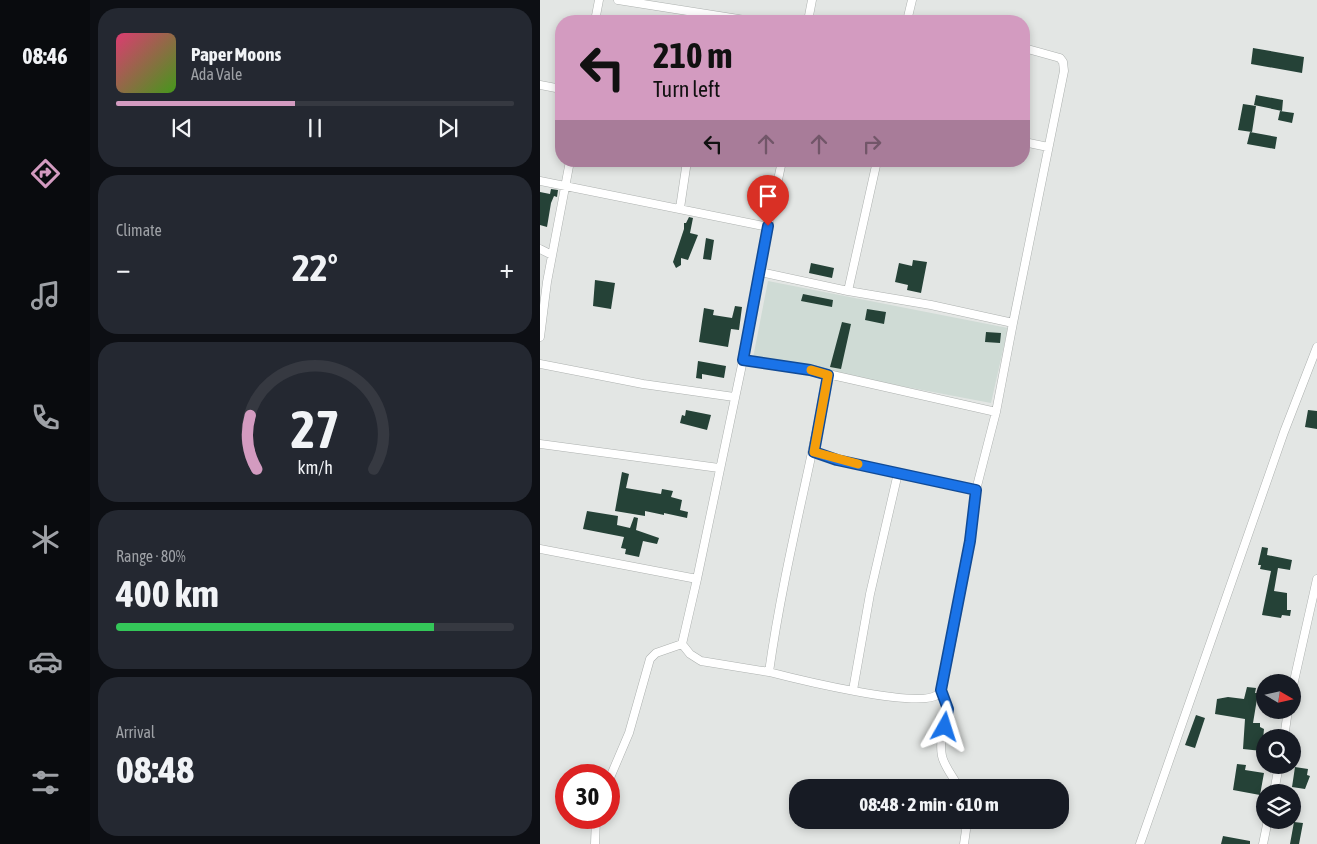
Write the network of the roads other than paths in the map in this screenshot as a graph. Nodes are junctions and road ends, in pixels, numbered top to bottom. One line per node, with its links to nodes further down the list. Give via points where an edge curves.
1 (599, 0): 5 (street)
2 (618, 0): 6 (street)
3 (812, 0): 7 (street)
4 (912, 0): 8 (street)
5 (596, 15)
6 (693, 15)
7 (809, 15)
8 (909, 15)
9 (1030, 50): 13 (street, via 1063,62 1064,71)
10 (540, 85): 11 (street)
11 (555, 88)
12 (1030, 143): 13 (street)
13 (1048, 147): 26 (street)
14 (569, 167): 19 (street)
15 (686, 167): 20 (street)
16 (781, 167): 21 (street)
17 (876, 167): 25 (street)
18 (540, 181): 19 (street)
19 (566, 186): 20 (street); 23 (street)
20 (680, 208): 21 (street)
21 (768, 226): 24 (street)
22 (540, 249): 23 (street)
23 (552, 255): 27 (street)
24 (760, 272): 25 (street); 29 (street)
25 (848, 291): 26 (street, via 931,305)
26 (1013, 324): 33 (street)
27 (540, 337)
28 (1317, 347): 54 (street, via 1284,432)
29 (743, 360): 31 (street); 32 (street)
30 (540, 364): 32 (street)
31 (828, 375): 33 (street); 35 (street)
32 (734, 397): 36 (street)
33 (996, 412): 38 (street)
34 (540, 444): 36 (street)
35 (814, 452): 37 (street); 43 (street, via 778,607)
36 (719, 468): 40 (street)
37 (898, 473): 38 (street); 45 (street)
38 (976, 490): 46 (street, via 970,541)
39 (540, 549): 40 (street)
40 (697, 579): 42 (street)
41 (1317, 579): 44 (street)
42 (682, 644): 43 (street, via 701,661); 47 (street, via 650,658 629,733)
43 (769, 672): 45 (street)
44 (1296, 674)
45 (852, 690): 46 (street, via 897,698 928,699)
46 (941, 690): 48 (street, via 948,709 941,745 942,758)
47 (616, 764)
48 (954, 779)
49 (596, 829): 52 (street)
50 (966, 829): 53 (street)
51 (1266, 829): 55 (street)
52 (595, 844)
53 (964, 844)
54 (1140, 844)
55 (1263, 844)

